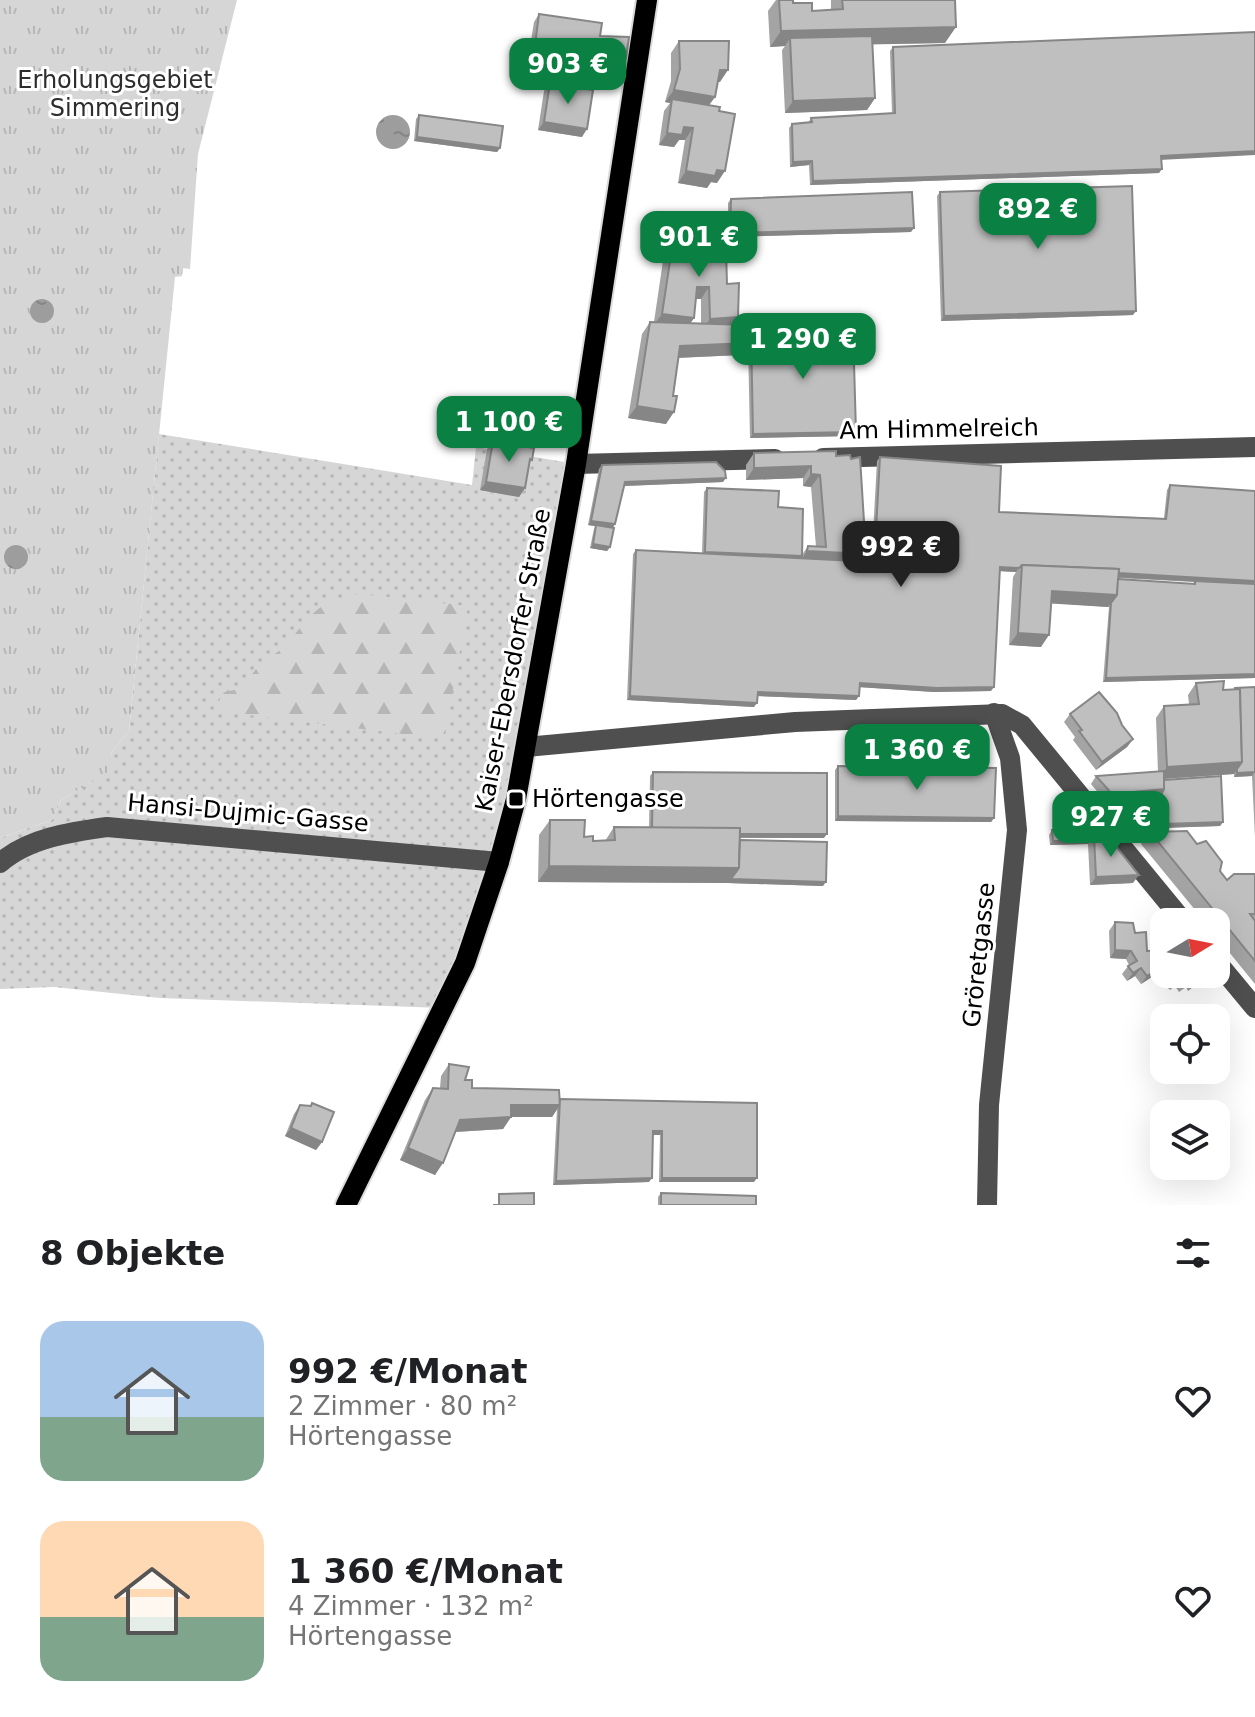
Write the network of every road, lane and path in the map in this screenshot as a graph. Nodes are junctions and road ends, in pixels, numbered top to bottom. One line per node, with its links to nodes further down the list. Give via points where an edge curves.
1 (647, 0): 3 (main road, Kaiser-Ebersdorfer Straße)
2 (1255, 447): 3 (street, Am Himmelreich)
3 (576, 464): 5 (main road, Kaiser-Ebersdorfer Straße)
4 (994, 713): 5 (street, via 795,722); 8 (street, via 1022,725); 12 (street, Gröretgasse, via 1010,758 1017,830 989,1105)
5 (526, 747): 6 (main road, Kaiser-Ebersdorfer Straße)
6 (499, 862): 7 (street, Hansi-Dujmic-Gasse, via 107,827 42,841); 11 (main road, Kaiser-Ebersdorfer Straße, via 465,963)
7 (0, 863)
8 (1172, 908)
9 (1230, 978): 10 (street)
10 (1255, 1008)
11 (346, 1205)
12 (987, 1205)

